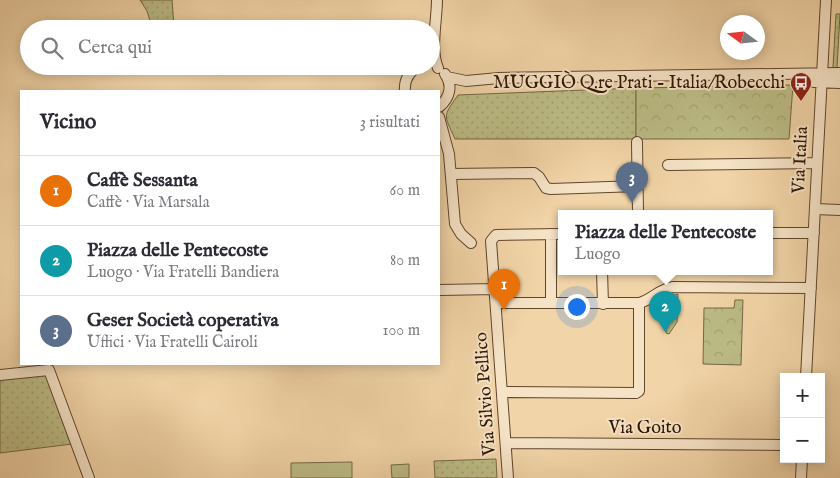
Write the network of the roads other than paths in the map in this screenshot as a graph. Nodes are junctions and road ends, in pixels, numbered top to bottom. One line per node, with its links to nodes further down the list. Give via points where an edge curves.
1 (437, 0): 3 (street)
2 (826, 0): 8 (street, Via Italia)
3 (435, 20)
4 (440, 71): 7 (street)
5 (840, 73): 8 (street)
6 (408, 75): 11 (street)
7 (447, 77): 9 (street); 12 (street)
8 (819, 79): 9 (street, via 499,78); 10 (street); 16 (street, Via Italia)
9 (466, 81): 12 (street)
10 (840, 83)
11 (405, 90)
12 (449, 92): 13 (street)
13 (440, 114)
14 (440, 120): 18 (street)
15 (637, 142): 19 (street)
16 (817, 163): 17 (street); 20 (street, Via Italia)
17 (668, 165)
18 (451, 174): 19 (street, via 534,172 546,188 551,189); 26 (street, via 455,224)
19 (638, 186): 21 (street)
20 (815, 209): 22 (street); 24 (street, Via Italia)
21 (638, 210)
22 (840, 210)
23 (773, 233): 24 (street)
24 (814, 233): 28 (street, Via Italia)
25 (556, 234): 29 (street, Via Silvio Pellico, via 496,235 491,241); 31 (street)
26 (471, 243)
27 (602, 275): 34 (street)
28 (811, 288): 33 (street, via 673,287); 35 (street, Via Italia)
29 (495, 289): 30 (street); 32 (street, Via Silvio Pellico)
30 (440, 290)
31 (551, 302): 32 (street); 34 (street)
32 (496, 303): 37 (street, Via Silvio Pellico)
33 (639, 303): 34 (street); 37 (street, via 639,390 636,393)
34 (603, 304)
35 (806, 373)
36 (0, 375): 41 (street, via 49,370)
37 (503, 392): 38 (street, Via Silvio Pellico)
38 (506, 444): 39 (street, Via Goito); 42 (street, Via Silvio Pellico)
39 (780, 445)
40 (802, 463): 43 (street)
41 (89, 478)
42 (508, 478)
43 (801, 478)

